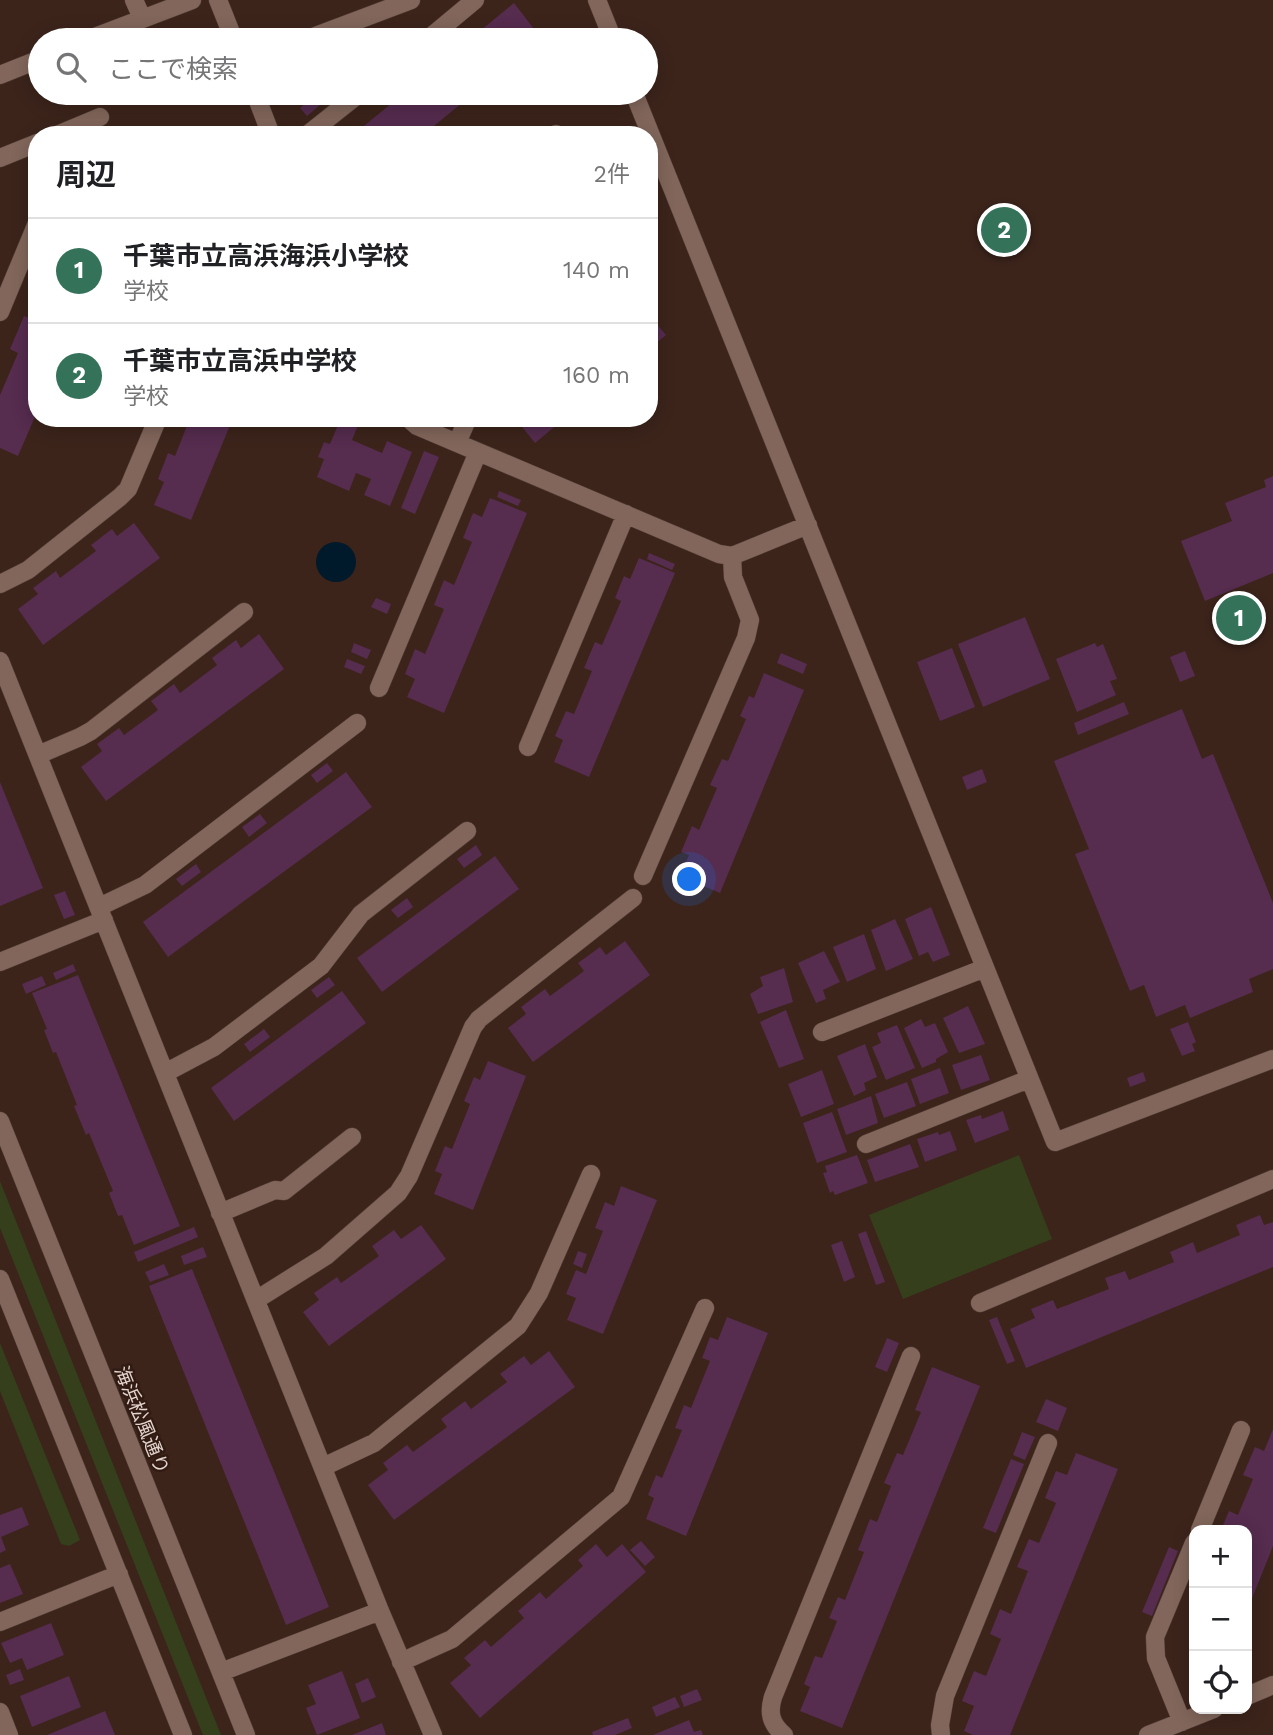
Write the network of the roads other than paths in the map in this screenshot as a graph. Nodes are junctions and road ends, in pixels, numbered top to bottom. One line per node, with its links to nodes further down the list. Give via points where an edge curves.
1 (134, 0): 7 (street)
2 (192, 0): 7 (street)
3 (218, 0): 9 (street)
4 (411, 0): 10 (street)
5 (475, 0): 11 (street)
6 (597, 0): 12 (street)
7 (142, 18): 8 (street)
8 (117, 28)
9 (229, 28)
10 (337, 28)
11 (441, 28)
12 (608, 28)
13 (28, 64): 14 (street)
14 (0, 75)
15 (259, 105): 20 (street)
16 (345, 105): 21 (street)
17 (639, 105): 22 (street)
18 (100, 117): 19 (street)
19 (78, 126)
20 (267, 126)
21 (318, 126)
22 (647, 126)
23 (28, 147): 25 (street)
24 (658, 153): 34 (street)
25 (0, 158)
26 (28, 245): 27 (street)
27 (0, 312)
28 (154, 427): 36 (street, via 128,489 28,570)
29 (419, 427): 31 (street)
30 (464, 427): 31 (street)
31 (457, 443): 32 (street)
32 (478, 452): 33 (street); 39 (street)
33 (626, 514): 35 (street); 41 (street)
34 (808, 525): 35 (street); 48 (street)
35 (732, 556): 44 (street, via 733,577 750,620 746,638)
36 (0, 584)
37 (244, 612): 42 (street, via 90,731)
38 (0, 661): 42 (street)
39 (379, 688)
40 (357, 723): 46 (street)
41 (528, 747)
42 (38, 755): 46 (street)
43 (467, 831): 51 (street, via 361,914 321,966 214,1047)
44 (643, 876)
45 (633, 898): 60 (street, via 479,1019 410,1176 398,1193 326,1256)
46 (101, 914): 47 (street); 51 (street)
47 (0, 962)
48 (985, 968): 49 (street); 52 (street)
49 (822, 1032)
50 (1273, 1059): 52 (street, via 1055,1142)
51 (165, 1073): 58 (street)
52 (1029, 1079): 55 (street)
53 (0, 1121): 73 (street, 海浜松風通り)
54 (352, 1136): 58 (street, via 284,1191 275,1190)
55 (866, 1144)
56 (591, 1174): 66 (street, via 539,1293 518,1326 374,1443)
57 (1273, 1179): 61 (street)
58 (220, 1213): 60 (street)
59 (0, 1279): 69 (street)
60 (256, 1300): 66 (street)
61 (980, 1304)
62 (705, 1308): 72 (street, via 621,1497 452,1639)
63 (911, 1356): 83 (street, via 773,1697 771,1719)
64 (1241, 1430): 67 (street)
65 (1048, 1443): 84 (street, via 945,1696)
66 (323, 1467): 70 (street)
67 (1202, 1525)
68 (1189, 1555): 78 (street, via 1155,1637 1156,1658)
69 (119, 1574): 71 (street); 80 (street)
70 (380, 1611): 72 (street); 73 (street)
71 (0, 1622)
72 (401, 1662): 82 (street)
73 (221, 1672): 81 (street, 海浜松風通り)
74 (1273, 1685): 75 (street)
75 (1252, 1694)
76 (0, 1712): 79 (street)
77 (1202, 1714): 78 (street)
78 (1182, 1722): 85 (street)
79 (9, 1735)
80 (183, 1735)
81 (246, 1735)
82 (433, 1735)
83 (784, 1735)
84 (941, 1735)
85 (1147, 1735)

